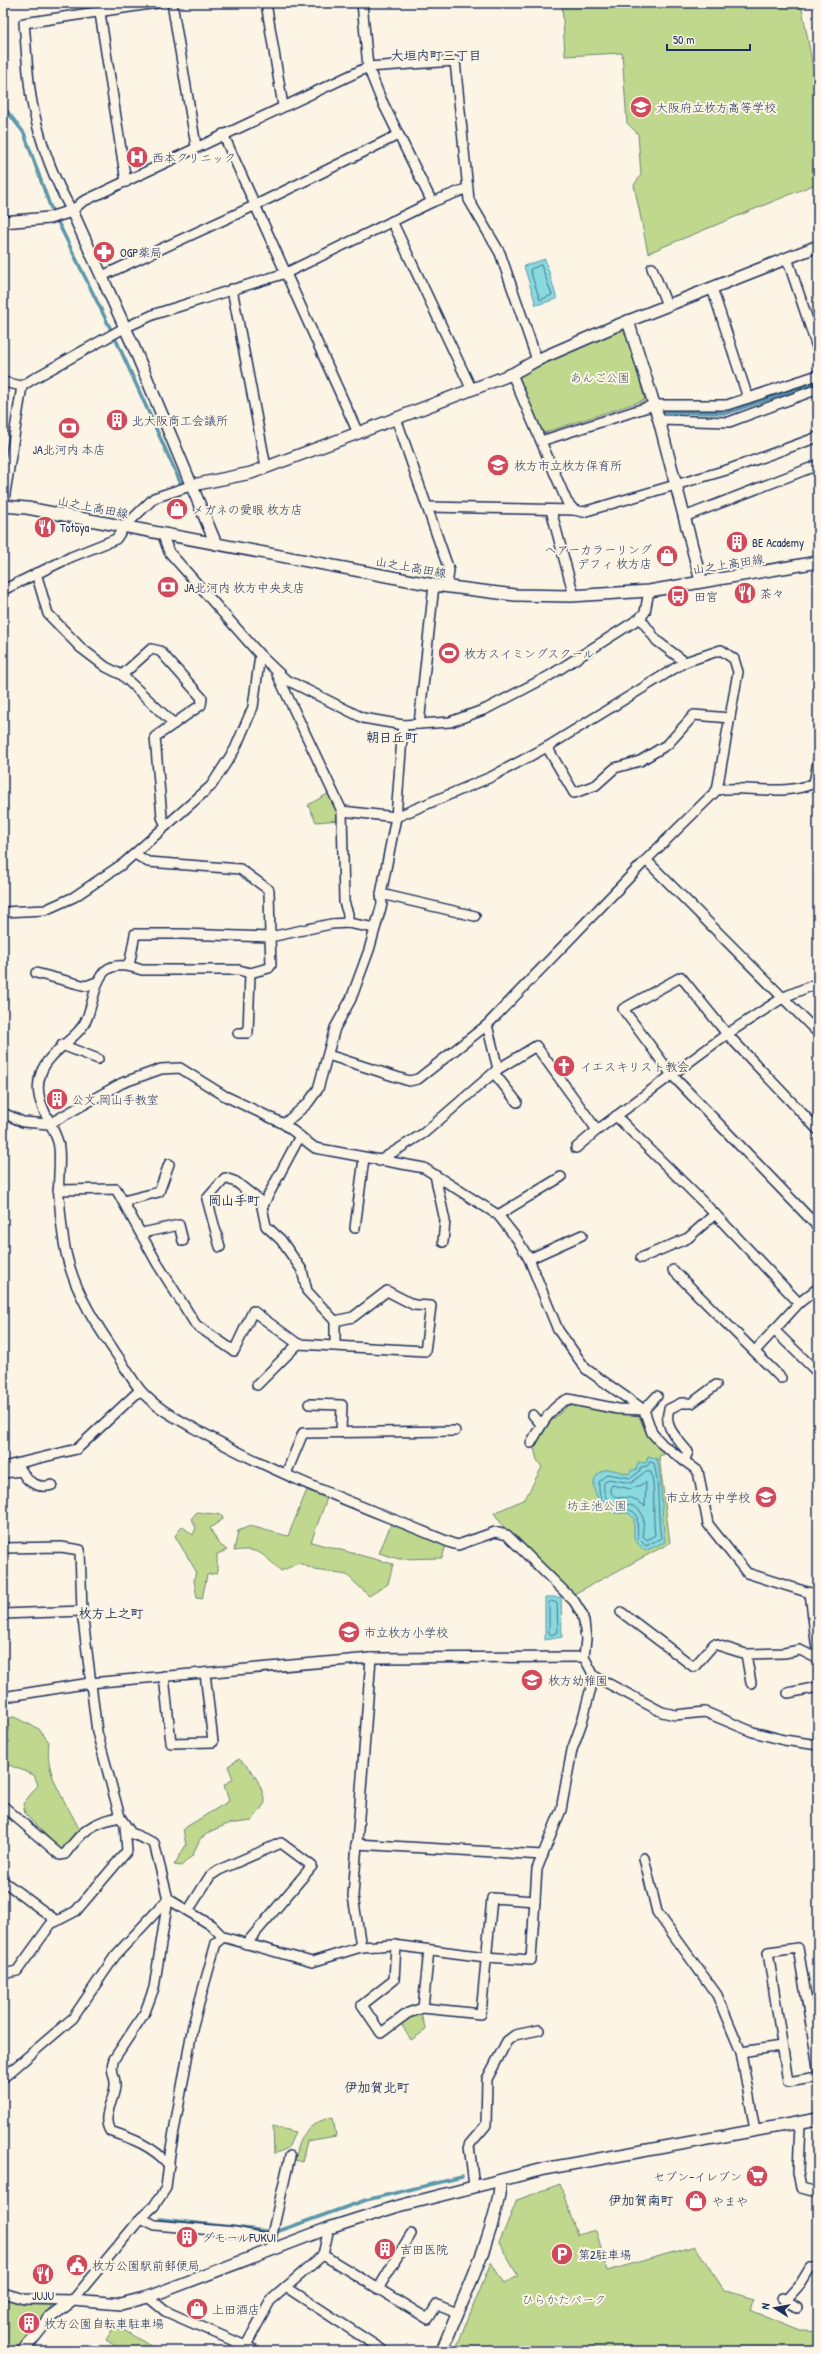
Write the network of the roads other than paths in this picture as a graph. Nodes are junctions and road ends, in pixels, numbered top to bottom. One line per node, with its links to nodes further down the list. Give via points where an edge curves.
1 (157, 3): 5 (street)
2 (172, 3): 10 (street)
3 (266, 3): 7 (street)
4 (362, 3): 6 (street)
5 (100, 13): 11 (street); 15 (street, via 24,23 33,110)
6 (368, 67): 7 (street); 9 (street); 12 (street, via 455,61)
7 (283, 106): 8 (street)
8 (223, 134): 10 (street); 14 (street)
9 (398, 135): 13 (street); 14 (street)
10 (196, 146): 11 (street)
11 (126, 182): 15 (street, via 82,202)
12 (468, 188): 13 (street); 29 (street, via 470,200 500,253)
13 (432, 202): 16 (street)
14 (256, 205): 21 (street); 22 (street)
15 (67, 213): 17 (street, via 49,218); 22 (street)
16 (392, 221): 21 (street); 34 (street)
17 (3, 222)
18 (818, 246): 19 (street)
19 (787, 258): 23 (street); 28 (street)
20 (652, 268): 25 (street)
21 (286, 273): 24 (street); 40 (street)
22 (102, 276): 27 (street)
23 (712, 288): 25 (street); 36 (street)
24 (232, 290): 27 (street, via 155,314); 44 (street)
25 (667, 305): 26 (street)
26 (628, 321): 29 (street); 37 (street)
27 (121, 329): 33 (street); 46 (street)
28 (818, 350)
29 (537, 360): 30 (street)
30 (512, 374): 34 (street); 42 (street)
31 (818, 375): 36 (street)
32 (3, 382): 33 (street)
33 (22, 386): 47 (street)
34 (471, 388): 38 (street)
35 (818, 389): 39 (street, via 729,422)
36 (748, 398): 37 (street, via 727,405)
37 (654, 405): 39 (street); 42 (street)
38 (396, 418): 40 (street); 48 (street)
39 (658, 420): 45 (street)
40 (358, 433): 44 (street)
41 (818, 437): 45 (street, via 730,469)
42 (541, 441): 50 (street, via 567,502)
43 (818, 465): 51 (street)
44 (266, 467): 46 (street, via 251,473)
45 (675, 484): 50 (street, via 583,512); 51 (street)
46 (193, 485): 52 (street, via 154,498); 54 (street)
47 (3, 506): 52 (street, 山之上高田線)
48 (428, 507): 49 (street); 59 (street, via 449,570)
49 (551, 510): 50 (street); 62 (street)
50 (574, 510)
51 (684, 517): 57 (street)
52 (124, 526): 53 (street, 山之上高田線); 56 (street, via 116,539)
53 (162, 533): 54 (street, 山之上高田線); 64 (street, via 169,552)
54 (216, 544): 58 (street, 山之上高田線)
55 (818, 562): 57 (street, 山之上高田線)
56 (36, 573): 60 (street); 67 (street, via 48,614 81,648 106,667)
57 (702, 581): 61 (street, 山之上高田線)
58 (434, 585): 59 (street, 山之上高田線); 70 (street)
59 (447, 586): 62 (street, 山之上高田線, via 515,595)
60 (3, 590)
61 (649, 591): 62 (street, 山之上高田線); 63 (street, via 645,612)
62 (574, 596)
63 (640, 618): 65 (street, via 657,641); 70 (street, via 549,676 486,709 450,722)
64 (260, 655): 66 (street); 77 (street, via 253,707 235,749 211,786)
65 (685, 662): 68 (street, via 720,650 734,659 738,672); 72 (street)
66 (276, 670): 71 (street, via 285,679 363,718); 75 (street)
67 (122, 675): 69 (street); 69 (street, via 151,649 160,651 202,698 201,705)
68 (730, 718): 72 (street, via 694,715 668,744 640,761 615,768 596,785 574,792); 74 (street)
69 (174, 724): 77 (street, via 155,737 162,817)
70 (419, 724): 71 (street)
71 (403, 725): 76 (street)
72 (547, 747): 76 (street, via 491,777)
73 (818, 761): 74 (street, via 814,783 804,788 784,791 733,788)
74 (717, 790): 79 (street)
75 (342, 811): 76 (street); 83 (street, via 344,902)
76 (396, 817): 80 (street)
77 (166, 826): 78 (street)
78 (135, 854): 81 (street, via 74,897 44,910); 85 (street, via 148,862 240,869 269,890)
79 (646, 860): 91 (street); 92 (street)
80 (381, 894): 82 (street); 84 (street, via 382,904)
81 (3, 912)
82 (475, 916)
83 (348, 923): 84 (street); 85 (street, via 331,924)
84 (375, 928): 97 (street, via 351,999 335,1028)
85 (270, 937): 86 (street, via 135,934); 88 (street, via 269,968)
86 (127, 965): 88 (street, via 142,970 239,970); 89 (street, via 115,965)
87 (36, 972): 89 (street, via 86,986)
88 (250, 973): 93 (street)
89 (97, 982): 96 (street, via 84,1025)
90 (818, 983): 91 (street)
91 (784, 997): 94 (street); 95 (street)
92 (487, 1025): 97 (street, via 418,1080 409,1081); 99 (street)
93 (247, 1033)
94 (818, 1033)
95 (727, 1034): 100 (street); 100 (street, via 681,977 623,1009); 107 (street)
96 (62, 1045): 98 (street); 104 (street, via 46,1065 39,1080 39,1096)
97 (328, 1056): 105 (street, via 318,1089 308,1103)
98 (98, 1059)
99 (496, 1071): 101 (street); 106 (street, via 536,1046); 111 (street, via 424,1133)
100 (672, 1075): 103 (street); 120 (street)
101 (517, 1102)
102 (3, 1113): 104 (street, via 23,1122)
103 (616, 1116): 106 (street); 118 (street)
104 (49, 1124): 105 (street, via 122,1083 161,1069 180,1068 225,1096); 115 (street, via 58,1143)
105 (284, 1124): 108 (street)
106 (597, 1130): 109 (street)
107 (818, 1130)
108 (300, 1136): 110 (street, via 315,1148); 117 (street)
109 (576, 1148)
110 (364, 1158): 111 (street); 121 (street)
111 (379, 1161): 113 (street, via 424,1168)
112 (169, 1164): 116 (street, via 159,1192)
113 (435, 1175): 119 (street); 125 (street, via 445,1221)
114 (561, 1177): 119 (street)
115 (58, 1190): 116 (street, via 116,1189); 141 (street, via 66,1256 79,1296)
116 (123, 1201): 122 (street)
117 (264, 1204): 126 (street, via 236,1182 224,1178 207,1199); 132 (street, via 262,1207 266,1226 281,1240 302,1270 308,1291)
118 (715, 1214): 127 (street, via 688,1238); 131 (street)
119 (498, 1215): 128 (street, via 518,1239)
120 (818, 1227)
121 (354, 1228)
122 (142, 1232): 124 (street, via 178,1225); 134 (street, via 157,1263 196,1325 234,1352 253,1311)
123 (582, 1235): 128 (street)
124 (183, 1241)
125 (443, 1242)
126 (220, 1247)
127 (641, 1258)
128 (528, 1259): 144 (street, via 558,1330 586,1369)
129 (673, 1270): 136 (street)
130 (818, 1288): 131 (street)
131 (799, 1303): 133 (street)
132 (335, 1321): 135 (street); 135 (street, via 353,1317 387,1291 414,1304 431,1306 425,1351)
133 (774, 1330): 136 (street); 137 (street)
134 (298, 1344): 135 (street); 139 (street)
135 (335, 1345)
136 (755, 1350): 138 (street)
137 (815, 1370)
138 (781, 1378)
139 (257, 1385)
140 (716, 1385): 150 (street, via 692,1403 681,1403 669,1409 666,1420 668,1428 688,1452)
141 (140, 1390): 151 (street, via 78,1449); 153 (street, via 156,1406 242,1455)
142 (657, 1396): 144 (street)
143 (309, 1404): 148 (street, via 342,1405)
144 (644, 1410): 146 (street, via 618,1409 568,1399 562,1401); 150 (street, via 652,1433 663,1445)
145 (533, 1415): 146 (street)
146 (541, 1424): 149 (street)
147 (455, 1431): 148 (street)
148 (341, 1432): 153 (street, via 303,1433)
149 (531, 1442)
150 (684, 1460): 156 (street, via 698,1471 708,1524 747,1573)
151 (3, 1467)
152 (3, 1473): 154 (street, via 22,1471 28,1480 37,1486)
153 (286, 1474): 161 (street, via 451,1544 458,1545 495,1532 507,1535 574,1601 584,1622)
154 (52, 1485)
155 (3, 1548): 157 (street, via 61,1547 80,1550)
156 (814, 1592): 163 (street)
157 (82, 1612): 159 (street); 168 (street)
158 (621, 1612): 160 (street, via 694,1667 714,1644)
159 (3, 1614)
160 (746, 1654): 163 (street, via 800,1650); 167 (street)
161 (584, 1657): 162 (street); 166 (street)
162 (371, 1658): 164 (street); 175 (street)
163 (818, 1658)
164 (205, 1673): 165 (street); 165 (street, via 212,1742 171,1743)
165 (164, 1676): 168 (street)
166 (594, 1676): 172 (street, via 662,1712 675,1715 705,1712 753,1732); 176 (street, via 572,1750 561,1810)
167 (751, 1682)
168 (90, 1683): 171 (street); 174 (street, via 97,1732)
169 (818, 1688): 170 (street)
170 (788, 1693)
171 (3, 1697)
172 (818, 1745)
173 (3, 1806): 174 (street, via 60,1855 65,1854 88,1827 102,1820)
174 (122, 1820): 179 (street, via 131,1833 154,1843); 182 (street, via 127,1851 76,1911)
175 (356, 1844): 176 (street); 186 (street, via 353,1896)
176 (543, 1855): 180 (street, via 537,1869)
177 (644, 1858): 193 (street, via 657,1912 717,1995)
178 (3, 1882): 182 (street)
179 (168, 1899): 181 (street); 196 (street, via 115,1956 73,2018); 201 (street, via 154,1988 144,2012 111,2067 115,2086 107,2110 107,2126 110,2131 142,2142 161,2155)
180 (535, 1901): 188 (street, via 492,1898); 188 (street, via 531,1960)
181 (188, 1912): 183 (street, via 211,1925); 184 (street, via 210,1876 281,1843 312,1866)
182 (57, 1921): 189 (street, via 51,1924 17,1972)
183 (223, 1937): 184 (street); 201 (street, via 216,1942 193,2025)
184 (246, 1944): 186 (street, via 312,1962)
185 (396, 1946): 186 (street); 187 (street); 190 (street, via 394,1980 362,2005 381,2033 408,2013)
186 (361, 1947)
187 (429, 1950): 188 (street); 190 (street)
188 (486, 1958): 190 (street, via 481,2014)
189 (3, 1974)
190 (423, 2008)
191 (539, 2030): 203 (street, via 515,2035 507,2041 487,2079 486,2125 469,2145)
192 (782, 2046): 193 (street); 194 (street, via 768,1952 798,1948); 195 (street, via 788,2082)
193 (741, 2052): 199 (street)
194 (818, 2067)
195 (818, 2077)
196 (3, 2078)
197 (818, 2119): 198 (street)
198 (800, 2123): 199 (street); 204 (street, via 798,2172 801,2188)
199 (755, 2130): 202 (street, via 544,2169)
200 (290, 2156): 208 (street)
201 (169, 2165): 205 (street, via 166,2188 154,2206)
202 (501, 2181): 203 (street); 217 (street, via 499,2199 489,2233)
203 (474, 2186): 206 (street)
204 (818, 2192)
205 (140, 2218): 208 (street, via 155,2225); 215 (street)
206 (329, 2228): 208 (street); 209 (street)
207 (411, 2234): 212 (street)
208 (272, 2238): 214 (street)
209 (322, 2254): 211 (street); 212 (street)
210 (818, 2268): 216 (street, via 810,2268 801,2283 783,2299)
211 (286, 2287): 218 (street, via 270,2301); 221 (street)
212 (378, 2288): 217 (street, via 428,2319 438,2305)
213 (3, 2293): 215 (street, via 24,2298)
214 (148, 2297): 215 (street, via 121,2304); 218 (street, via 165,2311)
215 (73, 2300): 219 (street, via 50,2317)
216 (797, 2307)
217 (457, 2313): 222 (street)
218 (244, 2349): 220 (street)
219 (23, 2351)
220 (257, 2351)
221 (384, 2351)
222 (442, 2351)

